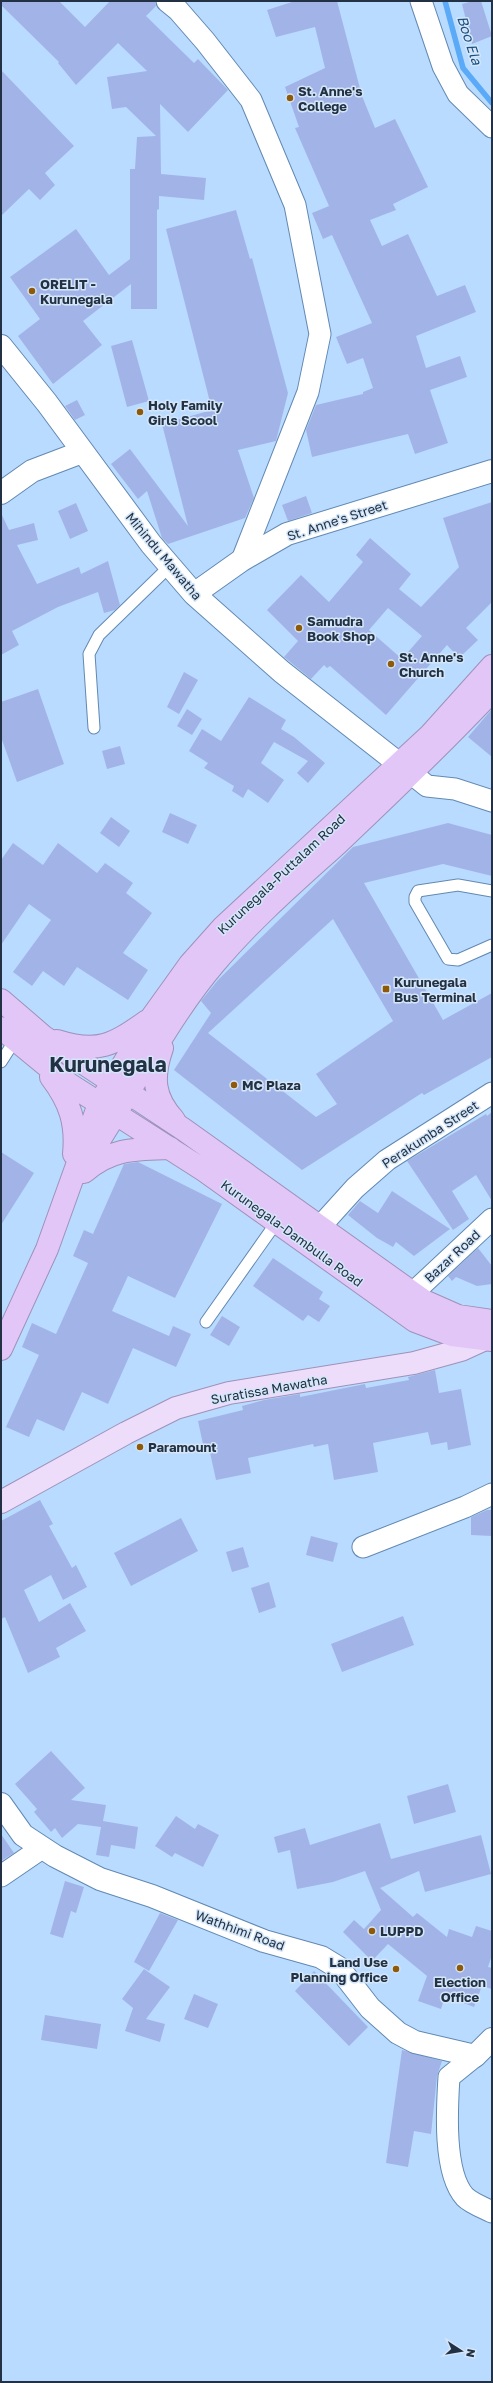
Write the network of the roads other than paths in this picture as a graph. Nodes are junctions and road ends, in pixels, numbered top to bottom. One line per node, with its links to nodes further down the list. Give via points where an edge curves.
1 (167, 1): 8 (street, via 205,41 250,100 295,205 320,334 308,392)
2 (421, 1): 3 (street, via 443,66 458,94)
3 (492, 127)
4 (1, 346): 5 (street, Mihindu Mawatha)
5 (82, 452): 7 (street, via 32,471); 9 (street, Mihindu Mawatha, via 150,544)
6 (492, 472): 8 (street, St. Anne's Street, via 287,534)
7 (1, 493)
8 (242, 560): 10 (street, St. Anne's Street)
9 (170, 566): 10 (street, Mihindu Mawatha); 13 (lane, via 99,635 89,654)
10 (194, 594): 14 (street, Mihindu Mawatha, via 282,672)
11 (492, 666): 14 (highway, Kurunegala-Puttalam Road, via 430,735)
12 (492, 691): 14 (highway, Kurunegala-Puttalam Road)
13 (94, 728)
14 (406, 768): 15 (street, via 427,786 455,789); 19 (highway, Kurunegala-Puttalam Road, via 234,941 182,1004)
15 (492, 801)
16 (492, 891): 17 (lane, via 458,885 418,891 415,897 448,959 458,960)
17 (492, 945)
18 (1, 1000): 21 (highway, Kurunegala-Dambulla Road)
19 (161, 1021): 21 (highway, via 102,1047 80,1047); 24 (highway, Kurunegala-Puttalam Road); 27 (highway, via 155,1085 164,1106)
20 (8, 1034): 22 (highway); 23 (lane)
21 (44, 1037): 24 (highway, Kurunegala-Dambulla Road)
22 (34, 1056): 26 (highway, Kurunegala-Dambulla Road); 29 (highway, via 59,1088 71,1109 75,1142)
23 (1, 1062)
24 (120, 1088): 26 (highway, Kurunegala-Puttalam Road); 27 (highway, Kurunegala-Dambulla Road)
25 (492, 1093): 32 (street, Perakumba Street, via 387,1160 355,1188)
26 (108, 1110): 28 (highway, Kurunegala-Dambulla Road); 29 (highway, Kurunegala-Puttalam Road)
27 (183, 1129): 32 (highway, Kurunegala-Dambulla Road)
28 (170, 1148): 29 (highway, via 135,1149 107,1155); 31 (highway, Kurunegala-Dambulla Road)
29 (71, 1184): 36 (highway, via 47,1249)
30 (492, 1218): 33 (street, Bazar Road)
31 (276, 1222): 32 (highway, Kurunegala-Dambulla Road); 34 (lane)
32 (312, 1235): 33 (highway, Kurunegala-Dambulla Road)
33 (404, 1301): 35 (highway, Kurunegala-Dambulla Road, via 415,1321 436,1330 465,1337)
34 (206, 1322)
35 (490, 1337): 38 (main road, Suratissa Mawatha, via 460,1350 414,1363 229,1393 176,1408)
36 (1, 1349)
37 (492, 1494): 39 (street, via 465,1508)
38 (1, 1502)
39 (363, 1547)
40 (1, 1804): 41 (street, Wathhimi Road, via 23,1835)
41 (42, 1848): 42 (street); 44 (street, Wathhimi Road, via 100,1879 152,1896 264,1941 321,1957 339,1968 370,2008 398,2033 415,2042)
42 (1, 1876)
43 (492, 2040): 44 (street)
44 (475, 2056): 45 (street, via 449,2077 446,2125 453,2175 465,2197)
45 (492, 2212)

